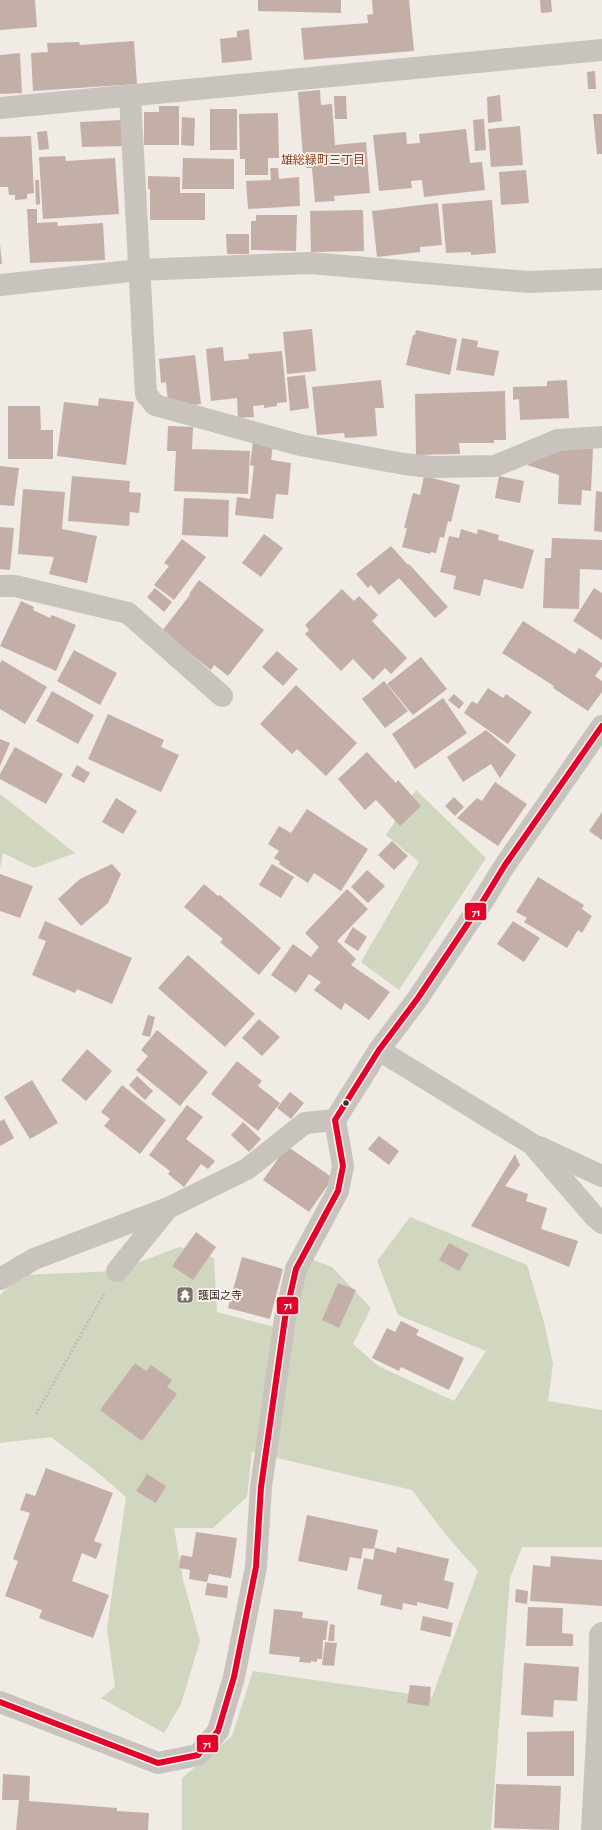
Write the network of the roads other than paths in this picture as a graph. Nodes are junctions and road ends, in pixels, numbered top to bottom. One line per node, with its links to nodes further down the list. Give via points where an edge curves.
1 (602, 50): 2 (street)
2 (130, 96): 3 (street); 4 (street)
3 (0, 108)
4 (139, 270): 5 (street, via 310,263 528,282); 6 (street); 7 (street, via 146,394 155,405 300,445 431,468 495,466 558,440)
5 (602, 279)
6 (0, 285)
7 (602, 437)
8 (0, 586): 9 (street, via 15,586 128,613)
9 (222, 696)
10 (602, 726): 11 (street, via 504,865 483,902 418,998)
11 (379, 1050): 12 (street); 13 (street)
12 (335, 1120): 15 (street, via 305,1123 247,1169); 21 (street, via 343,1166 338,1191 296,1269 285,1318 261,1487 256,1567 234,1677 218,1731 198,1755 158,1764)
13 (532, 1144): 14 (street); 16 (street)
14 (602, 1176)
15 (168, 1208): 17 (street); 18 (street, via 34,1259)
16 (602, 1223)
17 (117, 1271)
18 (0, 1279)
19 (602, 1634): 20 (street)
20 (600, 1701): 22 (street)
21 (0, 1702)
22 (592, 1830)

